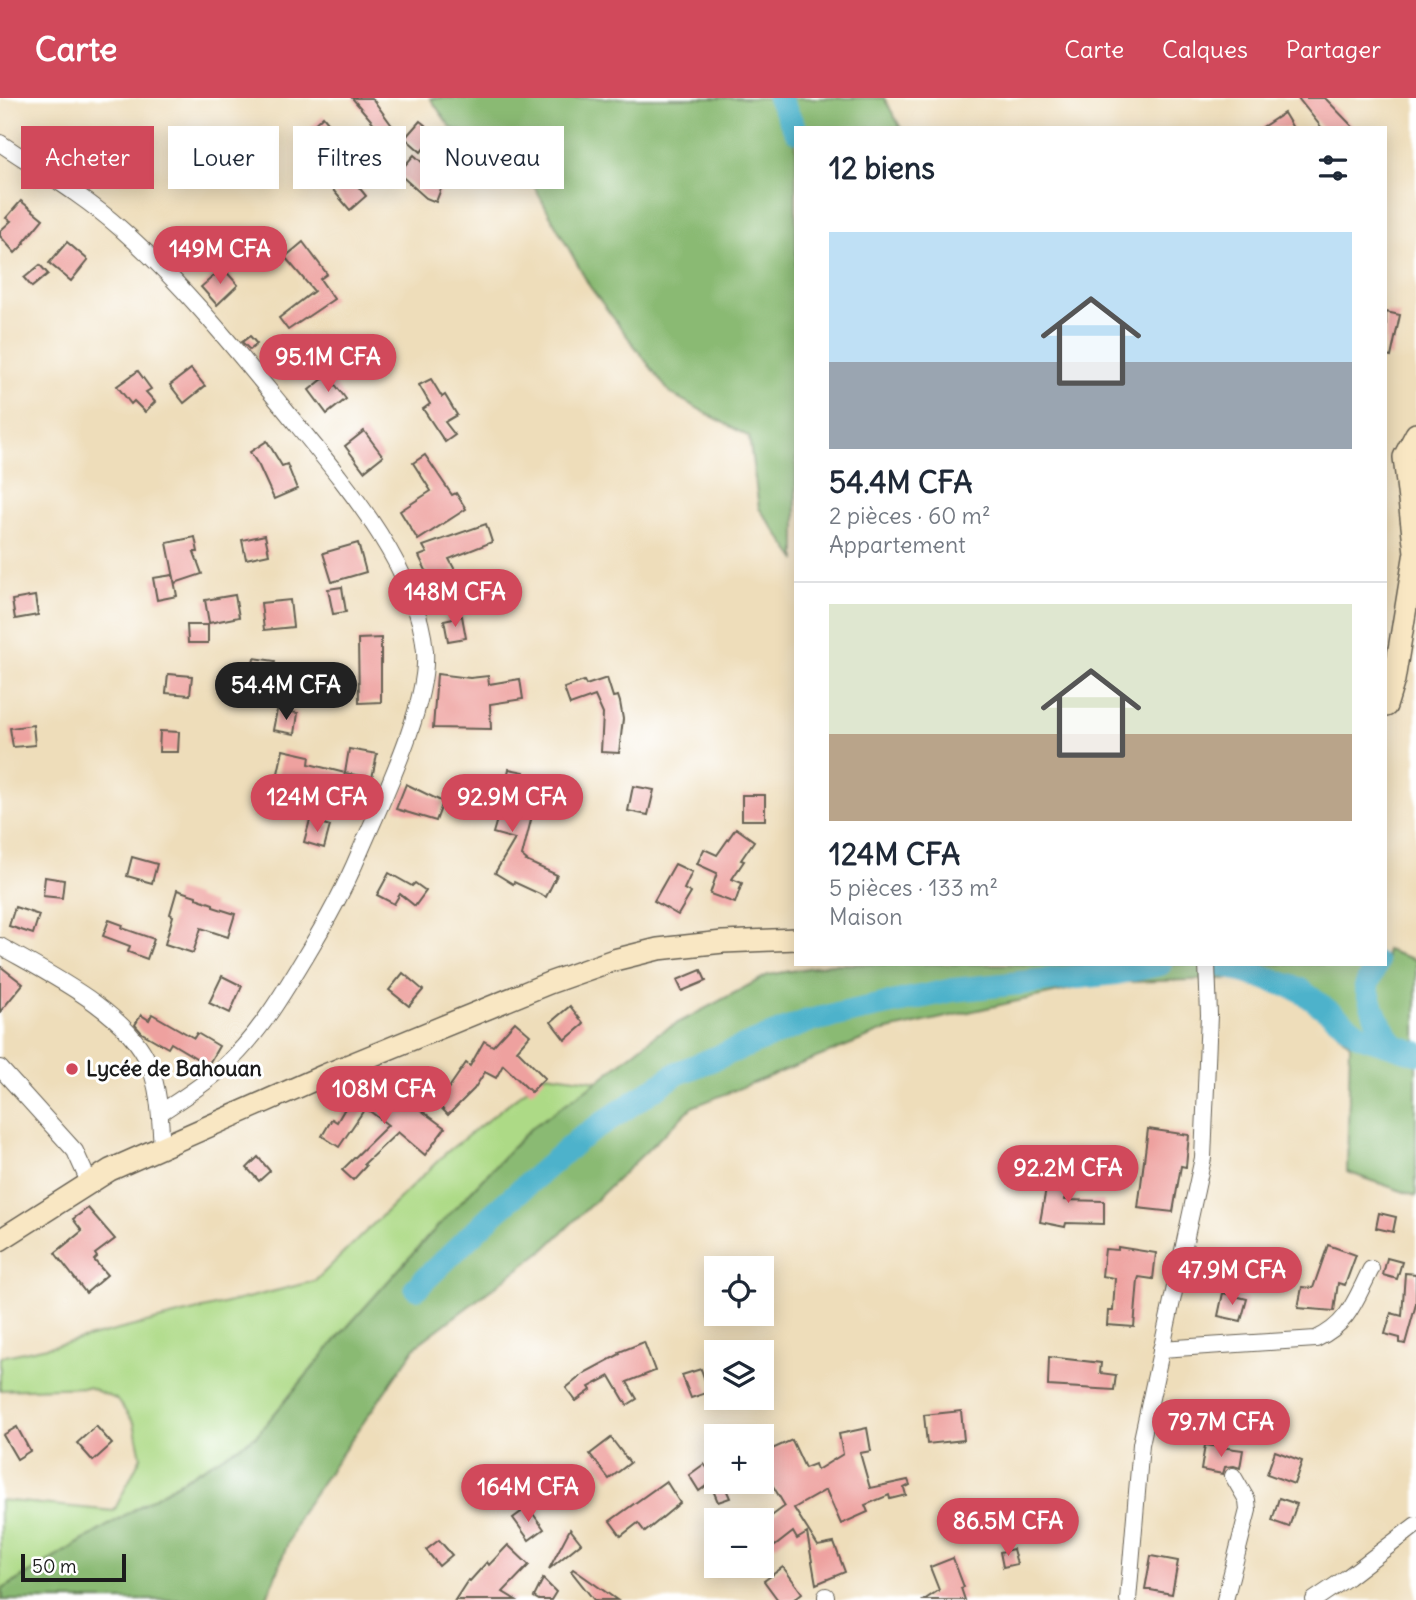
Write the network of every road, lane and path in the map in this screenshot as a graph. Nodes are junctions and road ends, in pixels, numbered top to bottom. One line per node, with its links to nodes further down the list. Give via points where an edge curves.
1 (0, 143): 8 (street, via 119,227 217,327 354,496 400,572 422,635 425,668 416,708 357,860 331,913 248,1041 221,1069)
2 (1416, 434): 3 (main road, via 1404,457 1415,552)
3 (1387, 703)
4 (794, 939): 9 (main road, via 679,945 614,960 337,1069)
5 (0, 946): 8 (street, via 104,1009 132,1035 150,1066)
6 (1207, 972): 13 (street, via 1203,1158)
7 (0, 1068): 10 (street, via 75,1151)
8 (160, 1113): 9 (street)
9 (162, 1148): 10 (main road)
10 (89, 1182): 11 (main road)
11 (0, 1240)
12 (1371, 1269): 13 (street, via 1348,1315 1334,1331 1316,1339)
13 (1161, 1349): 16 (street, via 1141,1444)
14 (1233, 1476): 17 (street, via 1248,1510)
15 (1416, 1525): 18 (street)
16 (1128, 1600)
17 (1225, 1600)
18 (1314, 1600)

